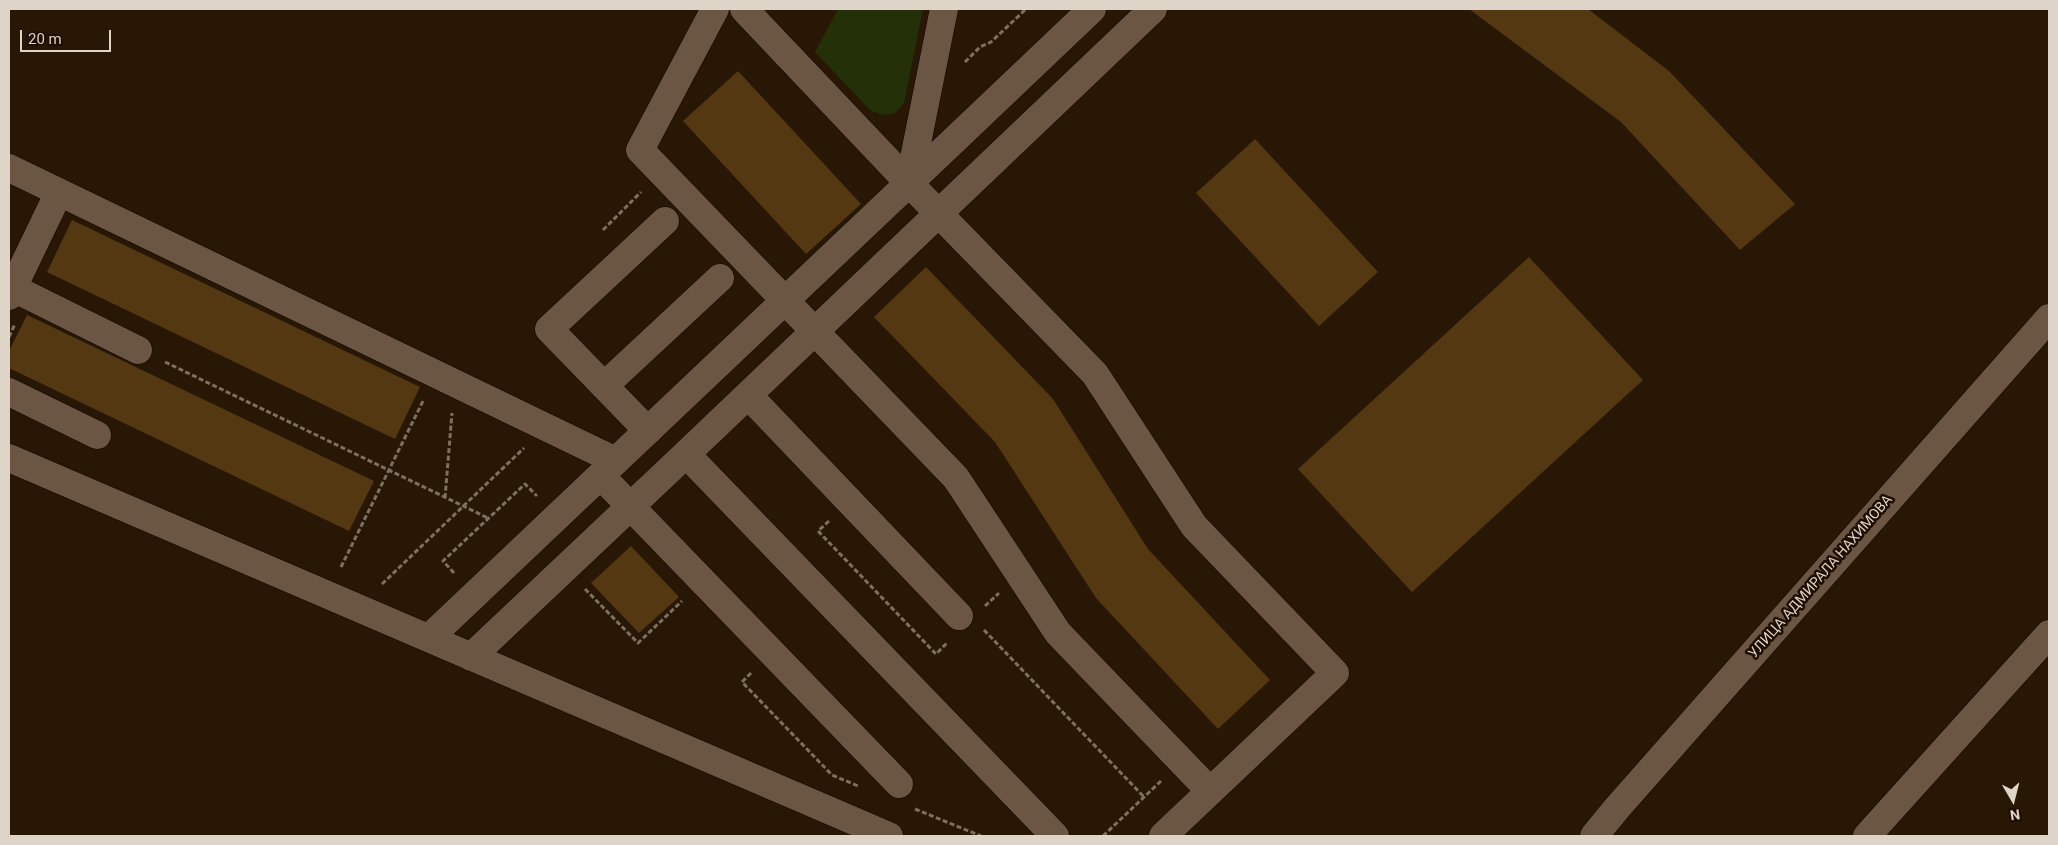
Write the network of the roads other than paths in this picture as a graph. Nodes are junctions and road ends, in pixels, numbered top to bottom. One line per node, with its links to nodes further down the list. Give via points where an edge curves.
1 (715, 9): 13 (street, via 640,150)
2 (744, 9): 7 (street)
3 (944, 9): 7 (street)
4 (1092, 9): 7 (street)
5 (1153, 9): 9 (street)
6 (9, 168): 8 (street)
7 (910, 182): 9 (street); 13 (street)
8 (59, 192): 12 (street); 24 (street)
9 (938, 213): 15 (street); 31 (street, via 1095,374 1194,526 1335,672)
10 (665, 221): 17 (street, via 549,330)
11 (720, 278): 17 (street)
12 (11, 292): 16 (street)
13 (786, 301): 15 (street); 20 (street)
14 (2049, 318): 32 (street, УЛИЦА АДМИРАЛА НАХИМОВА)
15 (814, 331): 19 (street); 31 (street, via 956,478 1058,632)
16 (138, 350)
17 (604, 386): 20 (street)
18 (9, 392): 21 (street)
19 (748, 395): 22 (street); 26 (street)
20 (648, 431): 24 (street)
21 (97, 435)
22 (686, 454): 25 (street); 34 (street)
23 (9, 458): 28 (street)
24 (608, 468): 25 (street); 28 (street)
25 (630, 506): 29 (street); 30 (street)
26 (969, 621)
27 (2049, 634): 38 (street)
28 (429, 638): 29 (street)
29 (471, 657): 33 (street)
30 (899, 784)
31 (1210, 792): 35 (street)
32 (1617, 808): 36 (street, УЛИЦА АДМИРАЛА НАХИМОВА); 37 (street)
33 (890, 836)
34 (1055, 836)
35 (1163, 836)
36 (1594, 836)
37 (1620, 836)
38 (1867, 836)

